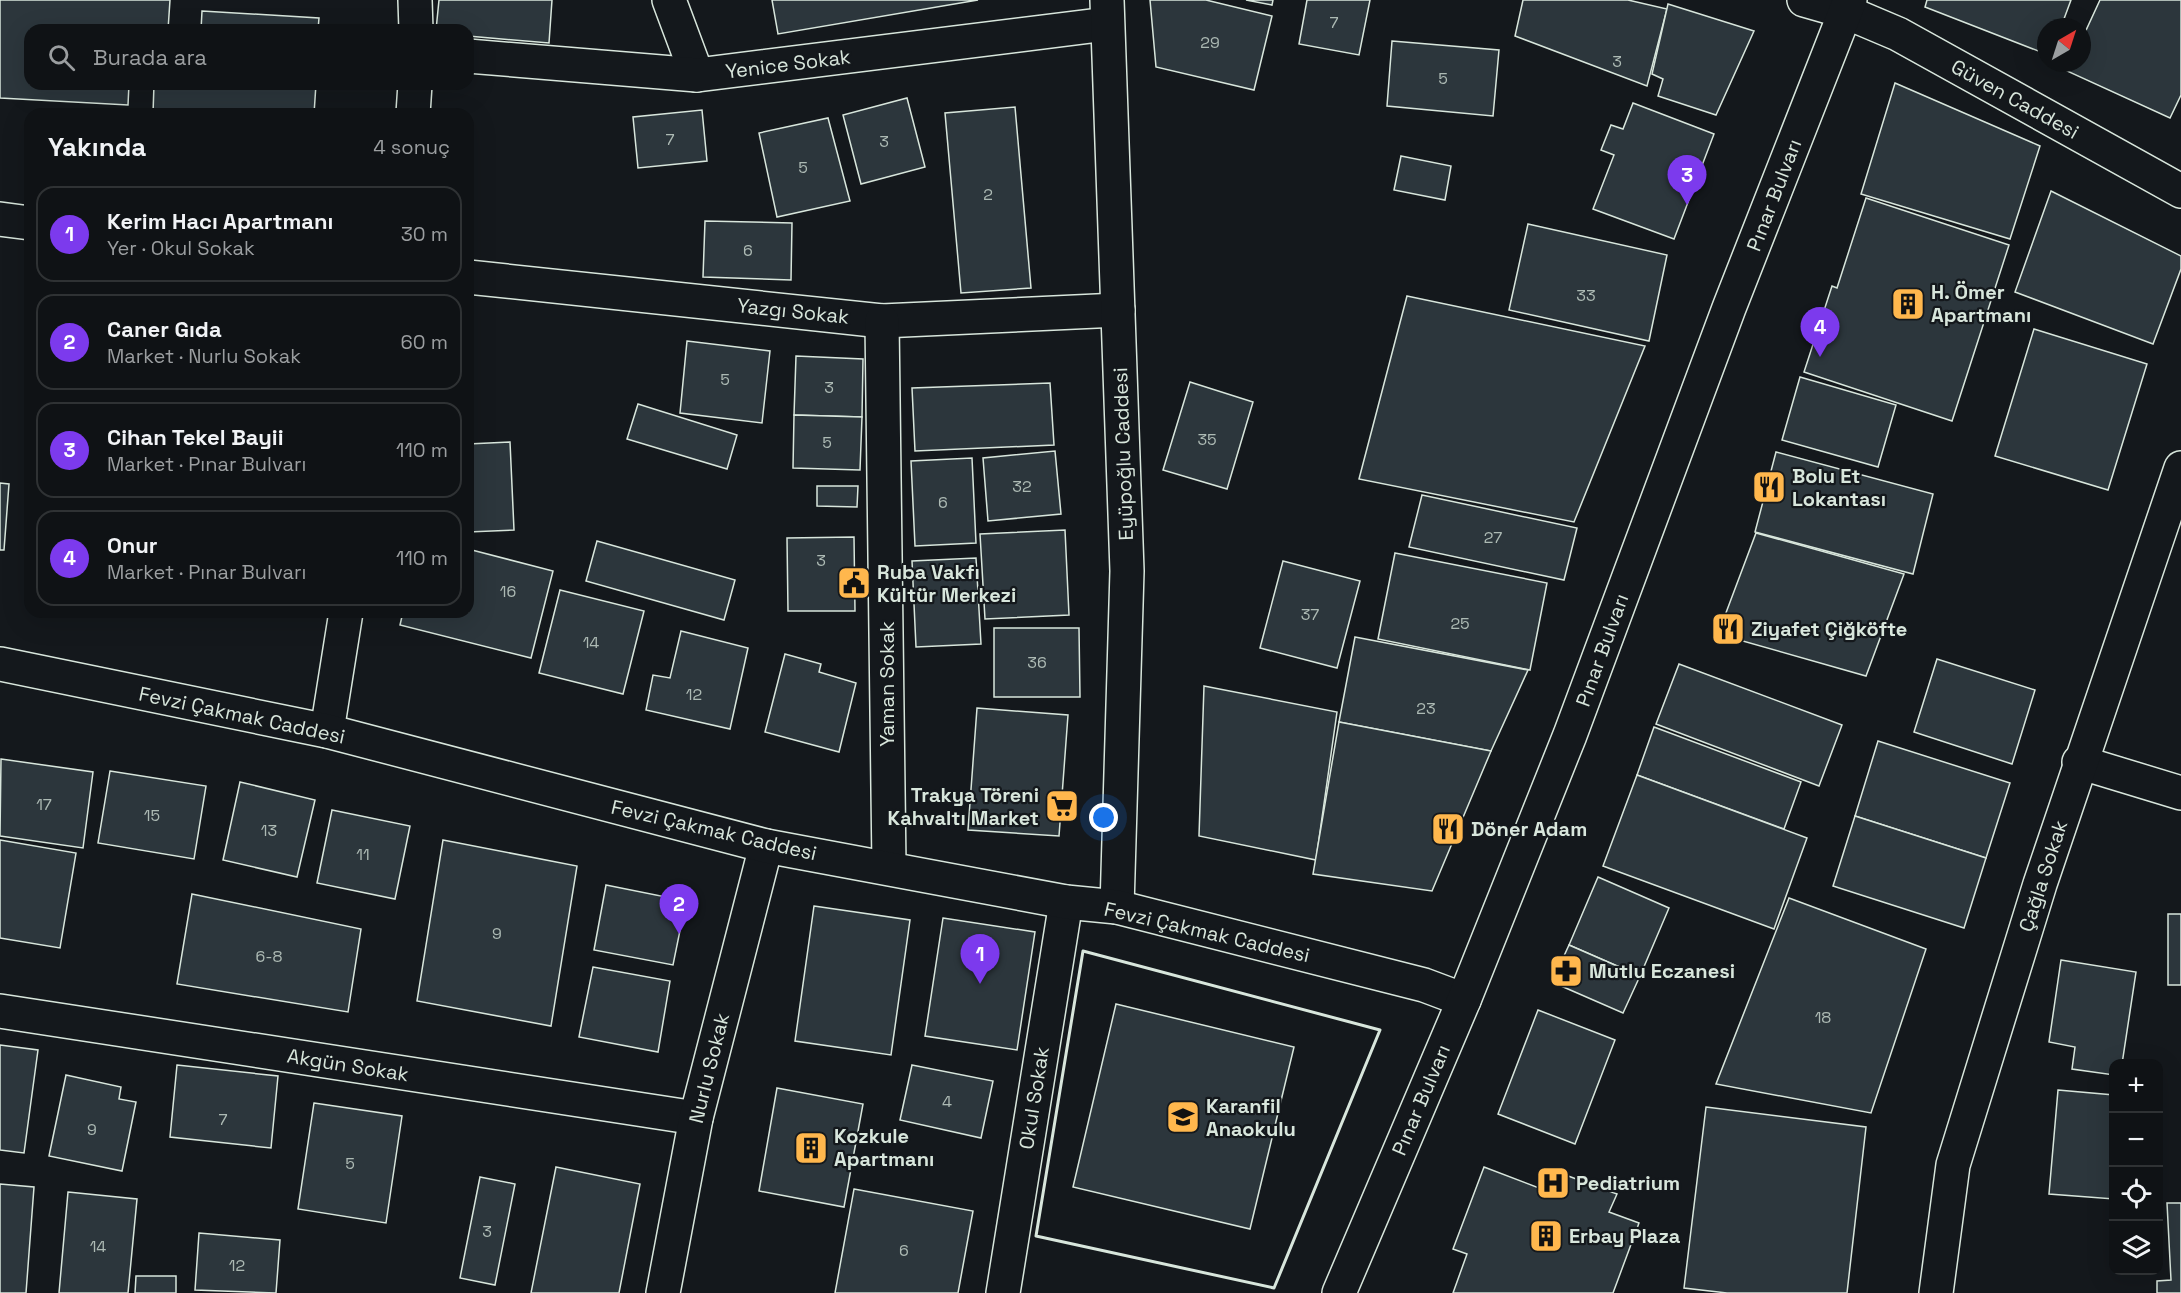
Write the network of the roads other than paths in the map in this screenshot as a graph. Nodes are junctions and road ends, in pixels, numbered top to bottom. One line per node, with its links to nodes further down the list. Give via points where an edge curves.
1 (415, 0): 6 (street)
2 (669, 0): 8 (street)
3 (1804, 0): 4 (street, Güven Caddesi)
4 (1848, 6): 11 (street, Güven Caddesi); 27 (street, Pınar Bulvarı, via 1729,308 1570,735)
5 (1107, 12): 8 (street, Yenice Sokak); 15 (street, Eyüpoğlu Caddesi)
6 (416, 24)
7 (474, 56): 8 (street, Yenice Sokak)
8 (697, 75)
9 (415, 90): 10 (street)
10 (413, 108)
11 (2180, 188)
12 (0, 219): 13 (street)
13 (24, 222)
14 (474, 278): 16 (street, Yazgı Sokak)
15 (1118, 310): 16 (street, Yazgı Sokak); 26 (street, Eyüpoğlu Caddesi, via 1127,571)
16 (882, 321): 24 (street, Yaman Sokak)
17 (2181, 468): 21 (street, Çağla Sokak)
18 (345, 618): 20 (street)
19 (0, 664): 20 (street, Fevzi Çakmak Caddesi)
20 (327, 731): 23 (street, Fevzi Çakmak Caddesi)
21 (2079, 762): 22 (street); 33 (street, Çağla Sokak, via 1953,1165)
22 (2181, 793)
23 (766, 846): 24 (street, Fevzi Çakmak Caddesi); 29 (street, Nurlu Sokak)
24 (889, 867): 25 (street, Fevzi Çakmak Caddesi)
25 (1066, 902): 26 (street, Fevzi Çakmak Caddesi); 31 (street, Okul Sokak)
26 (1117, 907): 27 (street, Fevzi Çakmak Caddesi, via 1424,985)
27 (1464, 1000): 32 (street, Pınar Bulvarı)
28 (0, 1011): 29 (street, Akgün Sokak)
29 (696, 1118): 30 (street, Nurlu Sokak)
30 (663, 1293)
31 (1003, 1293)
32 (1339, 1293)
33 (1936, 1293)

